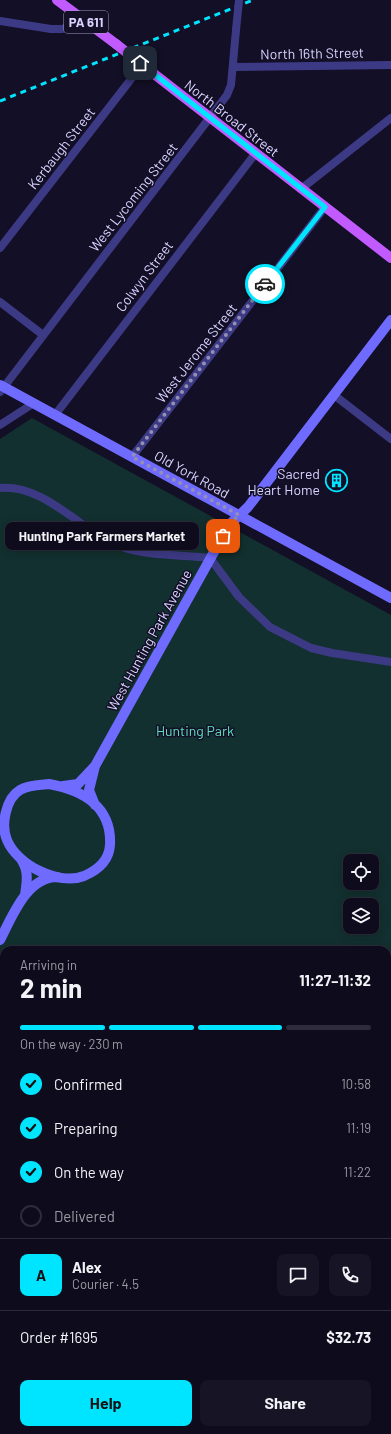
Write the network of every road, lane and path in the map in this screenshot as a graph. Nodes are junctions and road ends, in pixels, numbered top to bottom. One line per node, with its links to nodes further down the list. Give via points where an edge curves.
1 (57, 0): 4 (main road, North Broad Street / PA 611)
2 (239, 0): 7 (street, West Lycoming Street, bridge)
3 (0, 21): 4 (street, via 51,29 62,29)
4 (84, 21): 5 (main road, North Broad Street / PA 611, bridge)
5 (141, 64): 9 (main road, North Broad Street / PA 611); 13 (street, Kerbaugh Street)
6 (391, 65): 7 (street, North 16th Street)
7 (234, 67): 9 (street, West Lycoming Street, via 232,86)
8 (391, 118): 11 (street)
9 (210, 119): 10 (main road, North Broad Street / PA 611); 17 (street, West Lycoming Street)
10 (255, 154): 11 (main road, North Broad Street / PA 611); 21 (street, Colwyn Street)
11 (301, 189): 12 (main road, North Broad Street / PA 611)
12 (325, 207): 14 (main road, North Broad Street / PA 611); 24 (street, West Jerome Street)
13 (0, 248)
14 (391, 258)
15 (0, 302): 17 (street)
16 (391, 320): 19 (main road, West Hunting Park Avenue)
17 (43, 335): 18 (street, West Lycoming Street)
18 (1, 388): 20 (main road, Old York Road)
19 (334, 395): 23 (street); 26 (main road, West Hunting Park Avenue, via 248,507)
20 (34, 403): 21 (main road, Old York Road); 22 (street)
21 (55, 414): 24 (main road, Old York Road)
22 (0, 425)
23 (391, 439)
24 (132, 457): 26 (main road, Old York Road)
25 (0, 488): 27 (street, via 27,490 124,548)
26 (239, 515): 27 (main road, West Hunting Park Avenue, via 229,525); 28 (main road, Old York Road)
27 (210, 558): 29 (street, via 239,597 270,627 310,648); 30 (main road, West Hunting Park Avenue)
28 (391, 598)
29 (391, 662)
30 (95, 766): 31 (main road, West Hunting Park Avenue, via 78,784); 32 (main road, West Hunting Park Avenue, via 89,790)
31 (61, 786): 32 (main road, West Hunting Park Avenue); 33 (main road, West Hunting Park Avenue, via 49,784 28,787 19,790 12,797 7,808 5,830 7,839)
32 (95, 804): 34 (main road, West Hunting Park Avenue, via 109,825 110,849 107,859 93,872 82,877)
33 (19, 856): 34 (main road, West Hunting Park Avenue, via 37,868); 35 (main road, West Hunting Park Avenue, via 28,877)
34 (58, 877): 35 (main road, West Hunting Park Avenue, via 46,879)
35 (25, 895): 36 (main road, West Hunting Park Avenue)
36 (0, 940)

